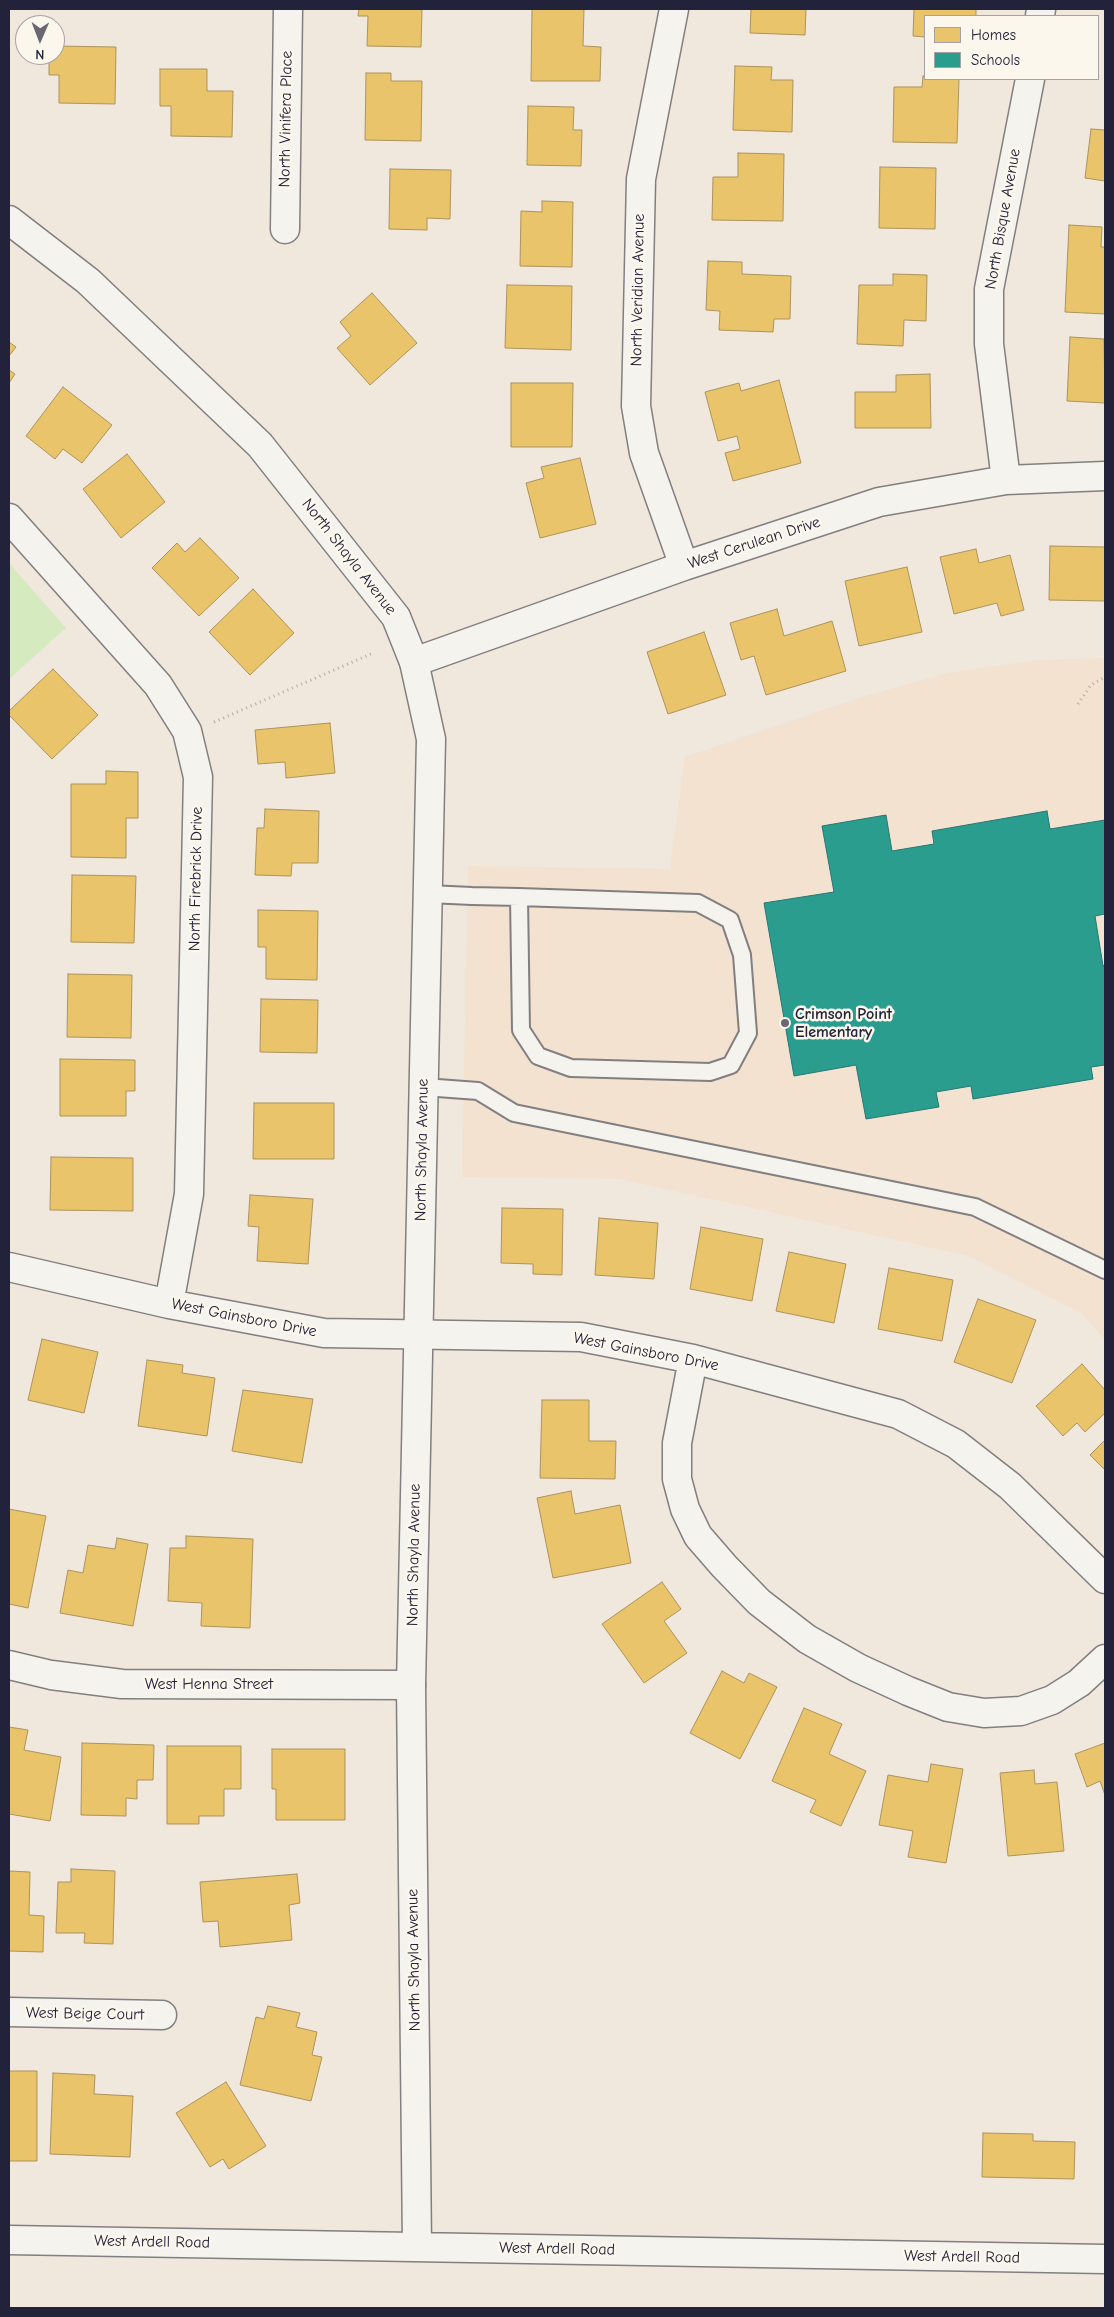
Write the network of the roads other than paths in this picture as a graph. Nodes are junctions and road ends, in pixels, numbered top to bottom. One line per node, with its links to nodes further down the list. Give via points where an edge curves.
1 (288, 9): 5 (street, North Vinifera Place)
2 (674, 9): 9 (street, North Veridian Avenue, via 641,179 636,406 644,453)
3 (1030, 80): 7 (street, North Bisque Avenue, via 989,289 989,344)
4 (9, 220): 10 (street, North Shayla Avenue, via 88,282 260,445 396,617)
5 (285, 228)
6 (1105, 476): 7 (street, West Cerulean Drive)
7 (1006, 480): 9 (street, West Cerulean Drive, via 879,502)
8 (9, 518): 16 (street, North Firebrick Drive, via 158,685 187,731 198,777 189,1194)
9 (684, 566): 10 (street, West Cerulean Drive)
10 (414, 662): 11 (street, North Shayla Avenue, via 431,739)
11 (428, 894): 12 (lane); 13 (street, North Shayla Avenue)
12 (519, 897): 12 (lane, via 522,1030 538,1056 571,1068 710,1072 731,1065 748,1033 742,955 730,920 698,903)
13 (424, 1088): 15 (lane, via 478,1091 514,1113 975,1207); 17 (street, North Shayla Avenue)
14 (9, 1267): 16 (street, West Gainsboro Drive)
15 (1105, 1270)
16 (169, 1304): 17 (street, West Gainsboro Drive, via 324,1333)
17 (418, 1334): 18 (street, West Gainsboro Drive, via 581,1337); 22 (street, North Shayla Avenue)
18 (692, 1359): 19 (street, West Gainsboro Drive, via 898,1414 956,1444 1010,1486); 20 (street, via 677,1443 677,1479 685,1509 698,1536 724,1566 759,1602 807,1639 908,1691 948,1707 984,1713 1021,1711 1052,1700 1079,1683)
19 (1103, 1571)
20 (1105, 1659)
21 (9, 1665): 22 (street, West Henna Street, via 51,1675 122,1684)
22 (411, 1685): 26 (street, North Shayla Avenue)
23 (9, 2012): 24 (street, West Beige Court)
24 (162, 2015)
25 (9, 2240): 26 (street, West Ardell Road)
26 (417, 2246): 27 (street, West Ardell Road)
27 (1105, 2259)

